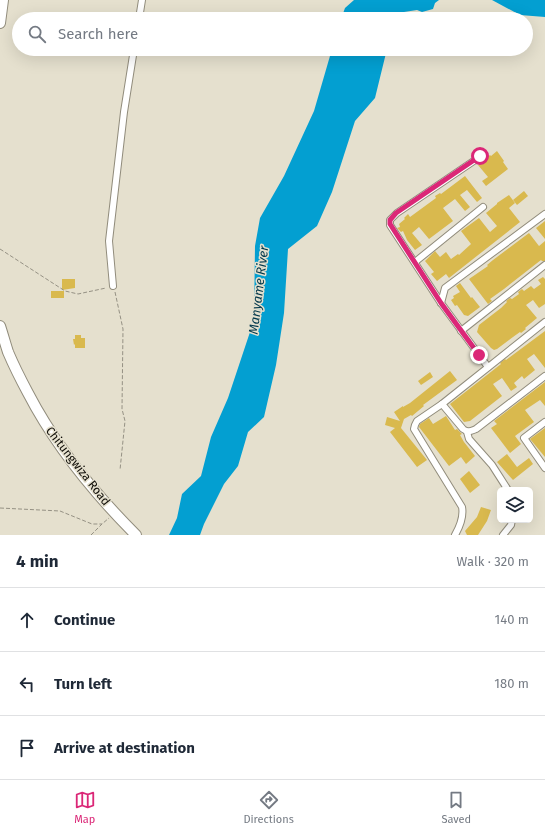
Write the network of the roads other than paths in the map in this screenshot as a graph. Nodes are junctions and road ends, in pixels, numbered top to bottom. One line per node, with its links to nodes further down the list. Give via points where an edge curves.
1 (3, 0): 4 (main road)
2 (142, 0): 3 (street)
3 (139, 12)
4 (0, 23)
5 (133, 56): 11 (street, via 109,241)
6 (480, 156): 9 (street, via 396,213 390,220 390,224)
7 (482, 207): 9 (street)
8 (545, 214): 12 (street, via 445,288)
9 (415, 262): 12 (street)
10 (545, 266): 15 (street)
11 (113, 286)
12 (441, 303): 15 (street)
13 (545, 322): 16 (street)
14 (0, 326): 24 (main road, Chitungwiza Road, via 9,353 39,414 88,482)
15 (461, 331): 16 (street)
16 (488, 367): 18 (street)
17 (545, 376): 20 (street, via 476,429)
18 (442, 404): 20 (street); 25 (street, via 418,421 414,429 462,507 463,513)
19 (545, 422): 21 (street, via 524,438)
20 (467, 432): 22 (street)
21 (545, 468)
22 (506, 487)
23 (511, 523): 26 (street)
24 (136, 535)
25 (456, 535)
26 (503, 535)

